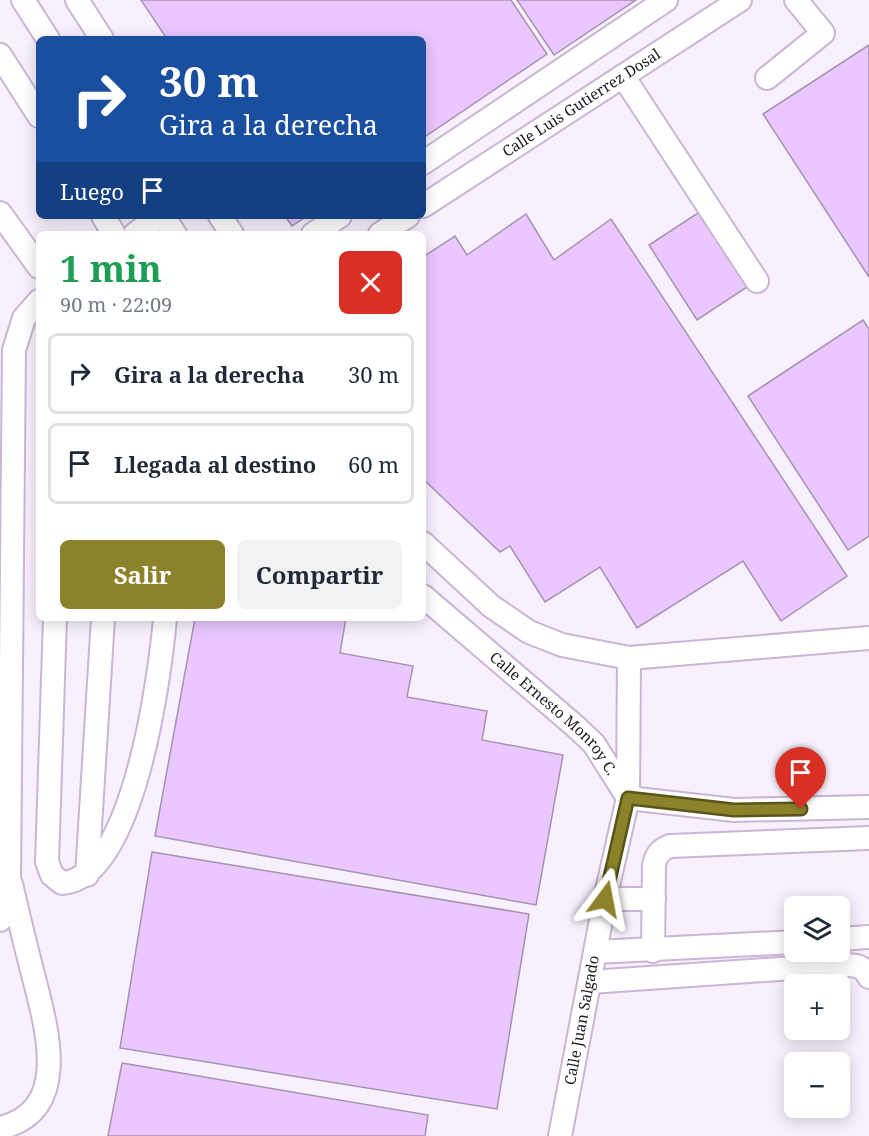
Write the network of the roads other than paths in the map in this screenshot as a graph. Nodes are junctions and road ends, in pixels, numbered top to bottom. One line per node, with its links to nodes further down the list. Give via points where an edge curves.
1 (23, 0): 6 (street)
2 (77, 0): 7 (street)
3 (666, 0): 12 (street)
4 (740, 0): 9 (street, Calle Luis Gutierrez Dosal)
5 (796, 0): 10 (street, via 823,33)
6 (46, 36)
7 (100, 36)
8 (0, 55): 11 (street)
9 (623, 76): 13 (street, Calle Luis Gutierrez Dosal); 22 (street)
10 (767, 78)
11 (36, 111)
12 (426, 161)
13 (426, 204)
14 (0, 213): 21 (street)
15 (158, 219): 18 (street)
16 (335, 219): 19 (street)
17 (403, 219): 20 (street)
18 (140, 231)
19 (317, 231)
20 (385, 231)
21 (36, 263)
22 (757, 281)
23 (36, 304): 24 (street, via 24,318 14,350)
24 (7, 443): 36 (street)
25 (426, 546): 31 (street, via 491,606 529,632 562,645)
26 (426, 599): 32 (street, Calle Ernesto Monroy C., via 594,744)
27 (55, 621): 35 (street, via 47,862 52,875 62,884 75,883)
28 (103, 621): 35 (street)
29 (165, 621): 35 (street, via 137,780 116,834)
30 (869, 638): 31 (street)
31 (629, 658): 32 (street, Calle Juan Salgado)
32 (628, 798): 33 (street, via 734,810); 37 (street, Calle Juan Salgado)
33 (869, 807)
34 (869, 838): 38 (street, via 670,846 656,857)
35 (87, 875)
36 (9, 877): 39 (street); 47 (street, via 48,1037 49,1077 41,1098 20,1124)
37 (605, 899): 38 (street); 44 (street, Calle Juan Salgado)
38 (654, 899): 43 (street)
39 (0, 920)
40 (869, 937): 41 (street)
41 (850, 938)
42 (784, 943): 43 (street)
43 (653, 951): 44 (street)
44 (595, 952): 46 (street, Calle Juan Salgado)
45 (869, 977): 46 (street, via 857,965 837,965)
46 (590, 982): 48 (street, Calle Juan Salgado)
47 (0, 1128)
48 (560, 1136)

